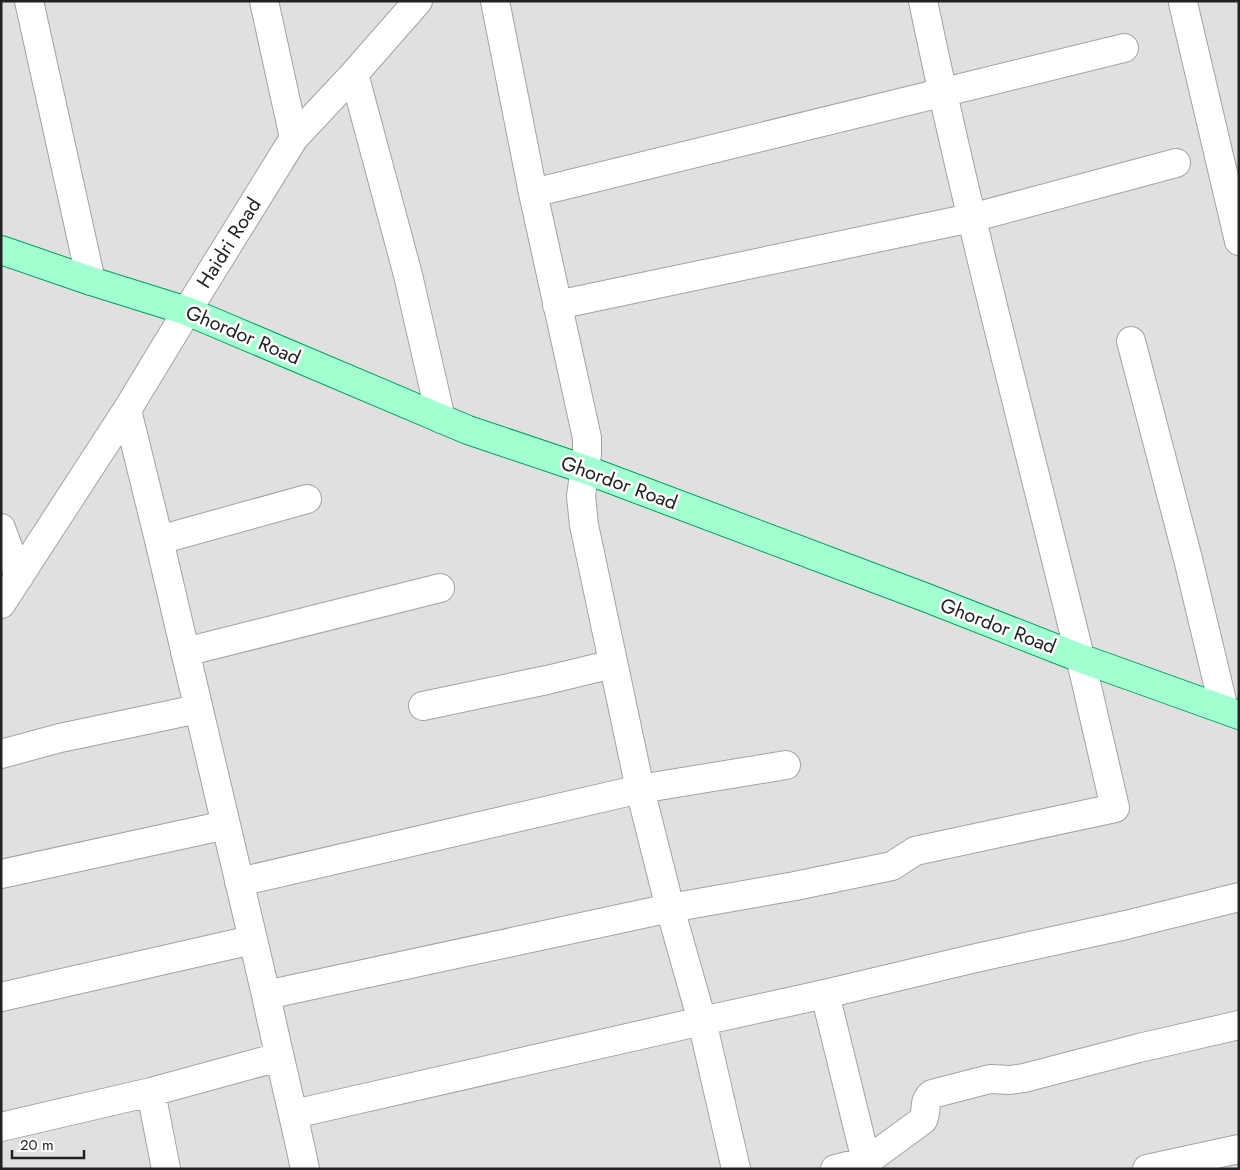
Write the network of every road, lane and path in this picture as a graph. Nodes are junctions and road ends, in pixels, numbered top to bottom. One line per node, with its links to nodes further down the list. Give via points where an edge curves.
1 (29, 1): 16 (street)
2 (264, 1): 10 (street)
3 (418, 1): 8 (street, Haidri Road)
4 (495, 1): 12 (street)
5 (923, 1): 9 (street)
6 (1183, 3): 14 (street)
7 (1124, 48): 9 (street)
8 (354, 74): 10 (street, Haidri Road); 21 (street, via 408,275)
9 (942, 93): 12 (street); 13 (street)
10 (294, 138): 18 (street, Haidri Road)
11 (1176, 163): 13 (street)
12 (533, 193): 17 (street)
13 (971, 218): 17 (street); 30 (street)
14 (1239, 241)
15 (1, 250): 16 (main road, Ghordor Road)
16 (91, 281): 18 (main road, Ghordor Road)
17 (558, 305): 22 (street, via 586,438)
18 (187, 310): 20 (street, Haidri Road); 21 (main road, Ghordor Road)
19 (1131, 341): 34 (street)
20 (127, 410): 25 (street); 26 (street, Haidri Road)
21 (441, 419): 22 (main road, Ghordor Road)
22 (584, 469): 30 (main road, Ghordor Road); 31 (street, via 581,496 584,525)
23 (308, 499): 25 (street)
24 (1, 528): 26 (street)
25 (159, 540): 29 (street)
26 (19, 577): 28 (street, Haidri Road)
27 (440, 588): 29 (street)
28 (1, 604)
29 (185, 652): 33 (street)
30 (1080, 658): 34 (main road, Ghordor Road); 42 (street, via 1115,808 915,851 892,866)
31 (613, 664): 32 (street); 37 (street)
32 (423, 706)
33 (198, 709): 35 (street); 38 (street)
34 (1231, 712)
35 (1, 754)
36 (786, 765): 37 (street)
37 (640, 789): 40 (street); 42 (street)
38 (226, 825): 39 (street); 40 (street)
39 (1, 874)
40 (239, 882): 43 (street)
41 (1239, 897): 44 (street)
42 (670, 908): 45 (street); 47 (street)
43 (252, 940): 45 (street); 46 (street)
44 (825, 994): 47 (street); 54 (street)
45 (266, 995): 49 (street)
46 (1, 997)
47 (702, 1021): 51 (street); 57 (street)
48 (1239, 1025): 54 (street, via 1024,1078 990,1079 932,1094 927,1098 923,1120)
49 (279, 1057): 50 (street); 51 (street)
50 (151, 1092): 52 (street); 55 (street)
51 (294, 1114): 56 (street)
52 (1, 1127)
53 (1239, 1149): 59 (street)
54 (868, 1165): 58 (street)
55 (166, 1169)
56 (305, 1169)
57 (736, 1169)
58 (834, 1169)
59 (1147, 1169)

